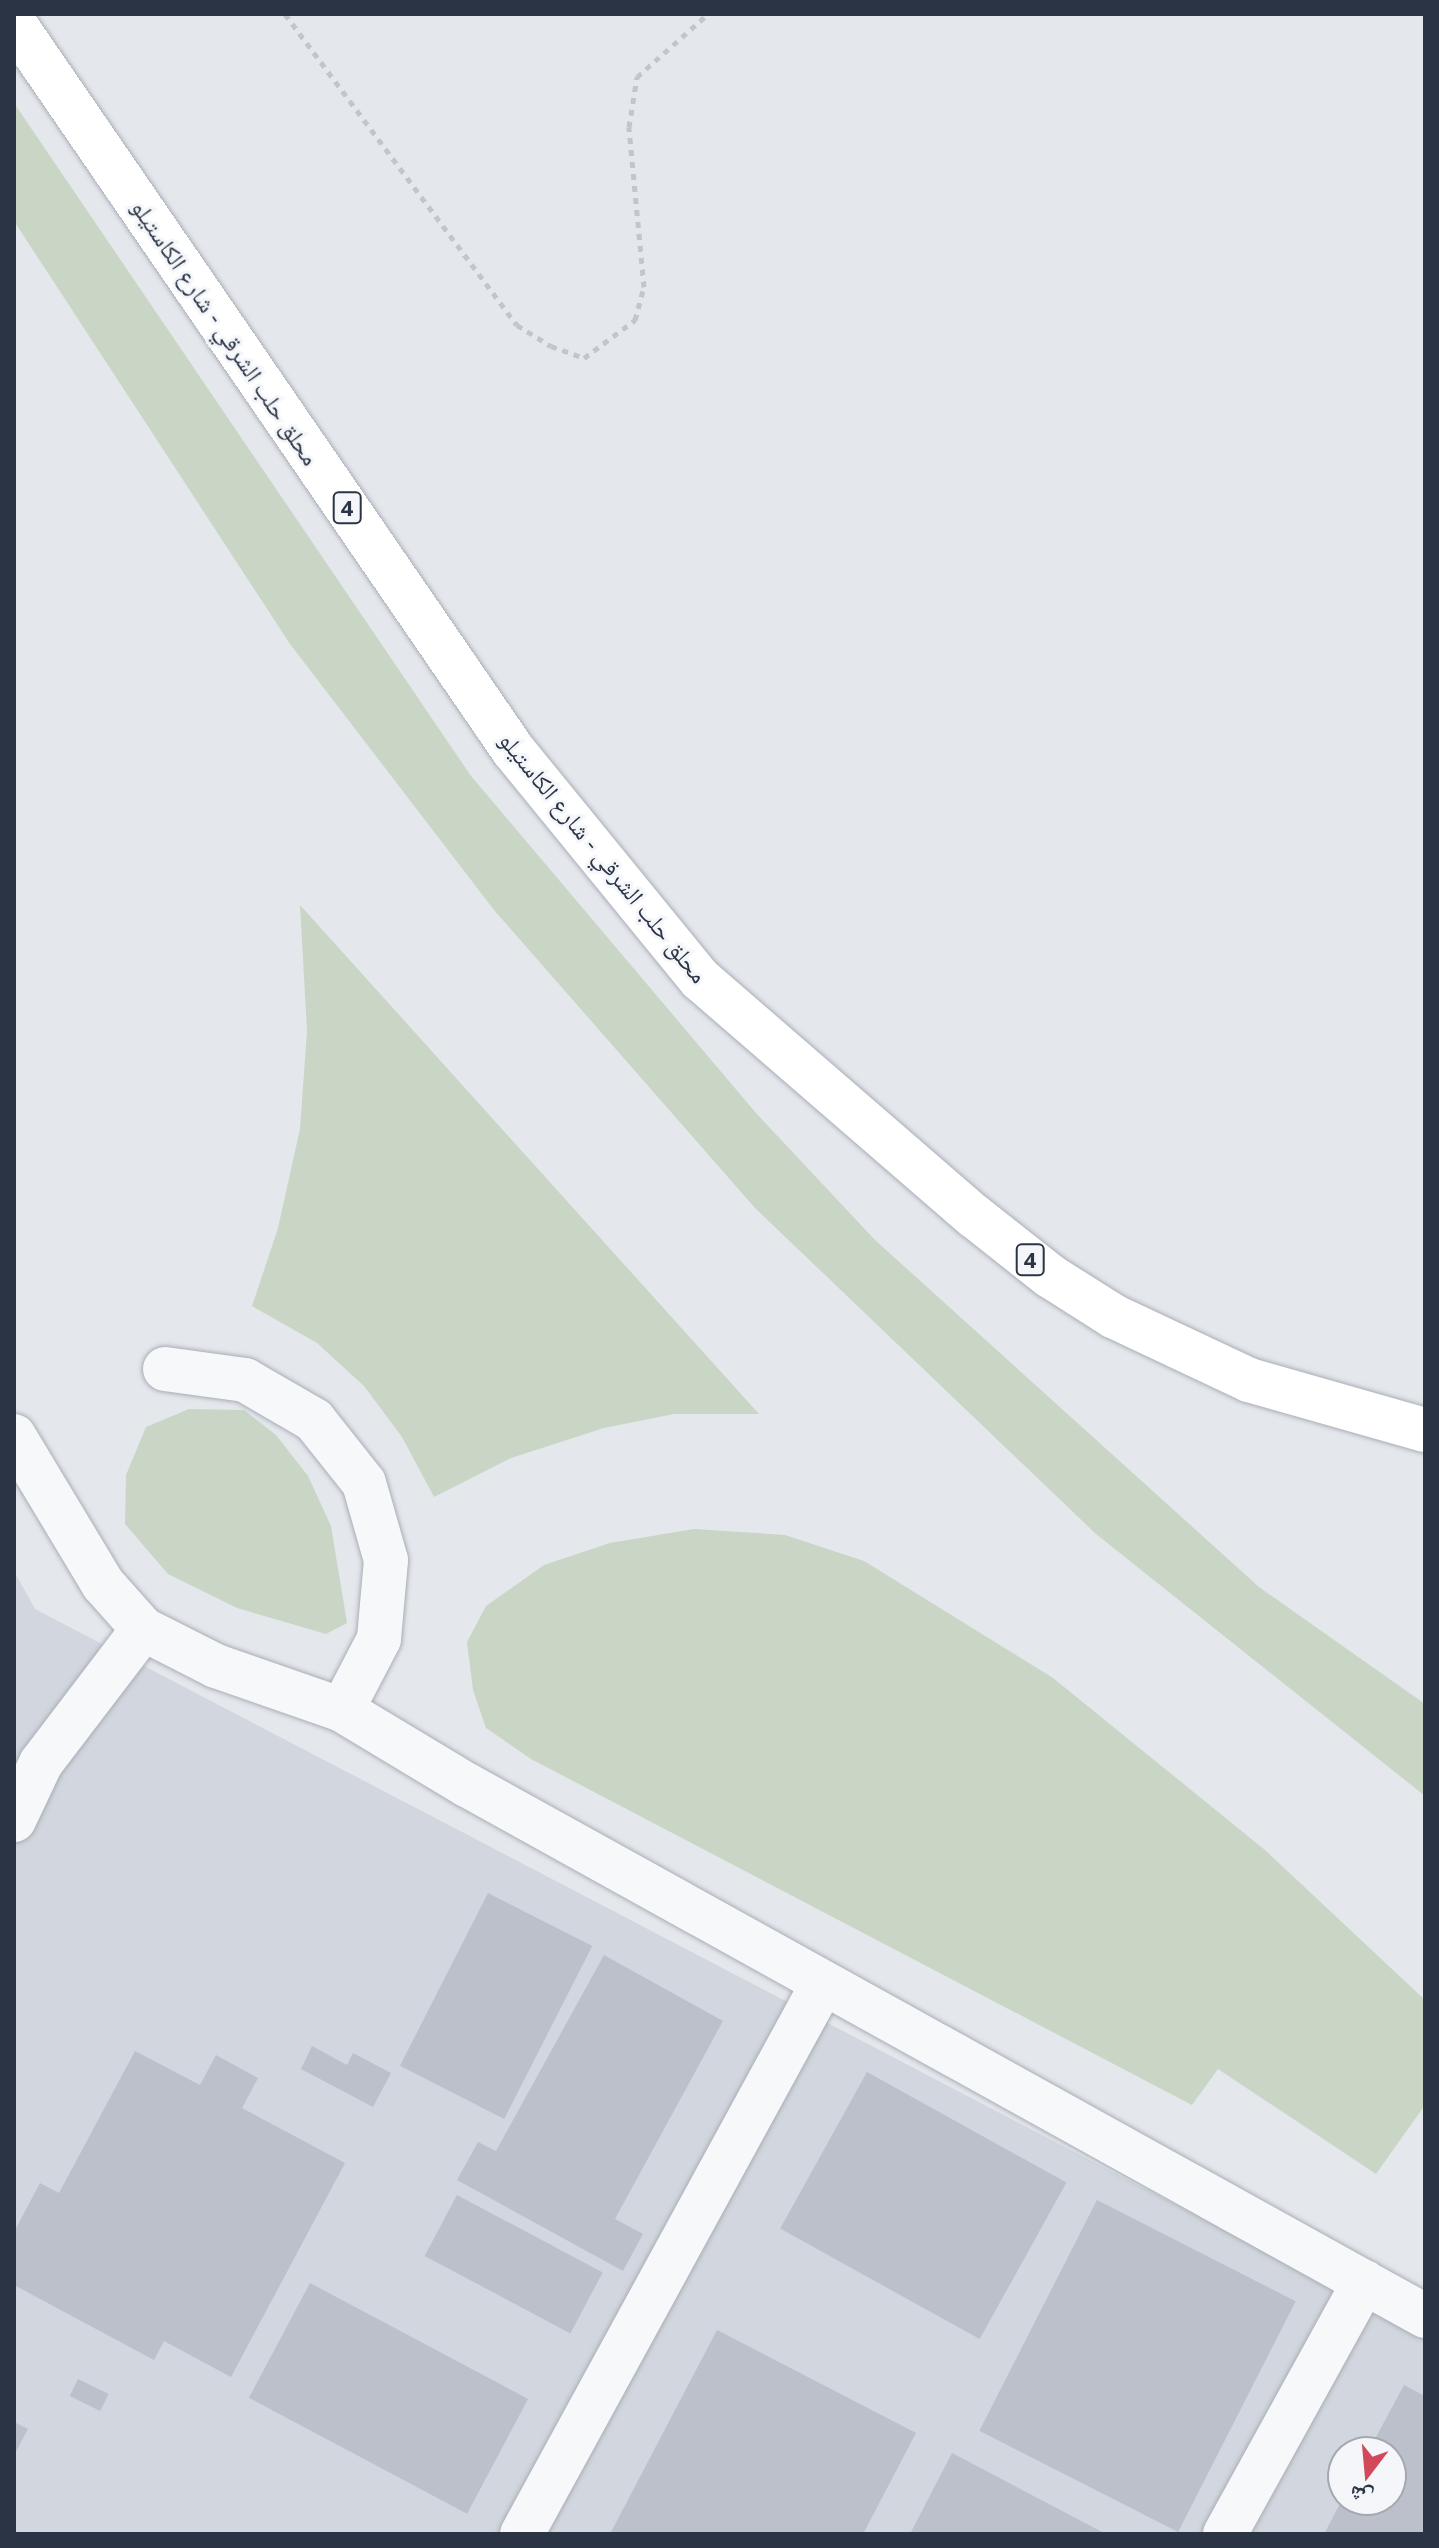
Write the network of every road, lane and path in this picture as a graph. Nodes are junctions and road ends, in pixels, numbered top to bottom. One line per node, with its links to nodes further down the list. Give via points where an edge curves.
1 (285, 14): 2 (path, via 517,325 584,358 635,320 644,287 629,127 637,77)
2 (708, 14)
3 (14, 23): 5 (highway, محلق حلب الشرقي - شارع الكاستيلو / 4, via 513,750 700,979 974,1216 1050,1276 1113,1316 1249,1380)
4 (165, 1369): 8 (street, via 245,1380 314,1420 364,1483 386,1560 379,1639)
5 (1425, 1430)
6 (14, 1436): 7 (street, via 103,1584)
7 (143, 1629): 8 (street, via 216,1666); 9 (street, via 41,1763)
8 (342, 1710): 10 (street)
9 (14, 1820)
10 (823, 1983): 11 (street); 13 (street)
11 (1364, 2282): 12 (street); 14 (street)
12 (1425, 2316)
13 (522, 2534)
14 (1225, 2534)

